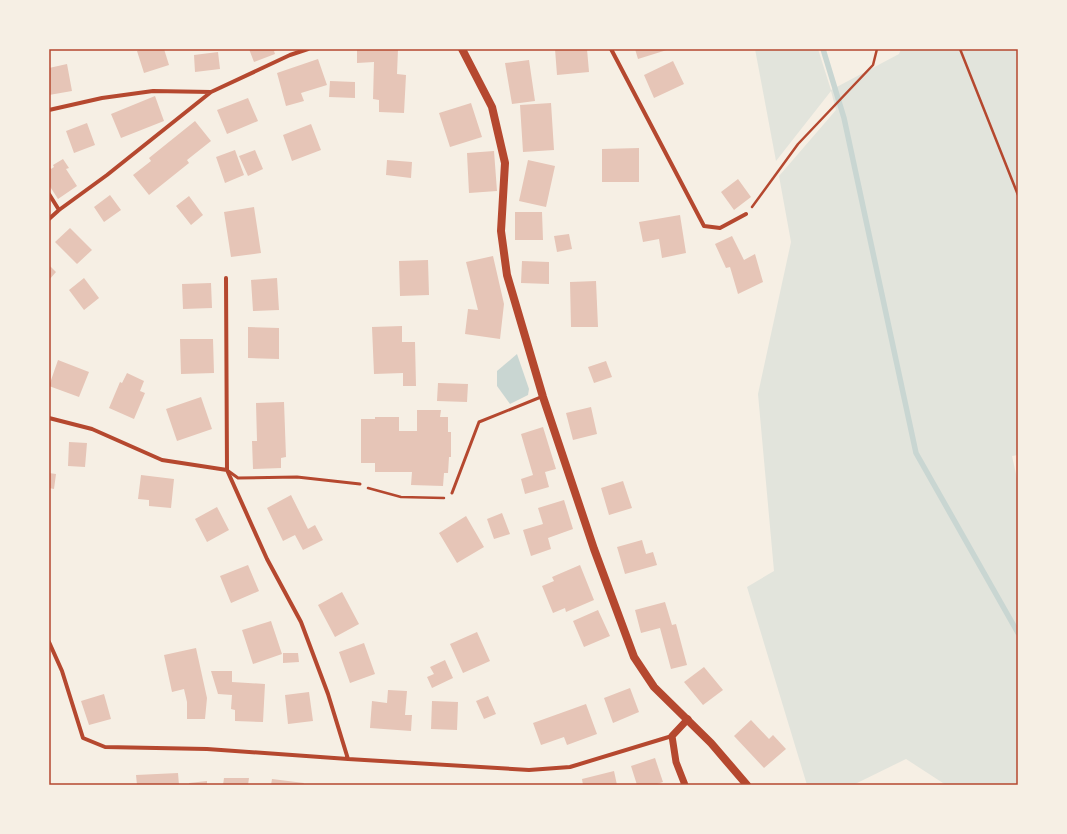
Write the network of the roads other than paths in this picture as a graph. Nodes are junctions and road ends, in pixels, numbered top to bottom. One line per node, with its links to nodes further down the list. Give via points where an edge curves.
1 (308, 49): 4 (street)
2 (462, 49): 11 (main road, via 492,107 505,163 501,231 507,275)
3 (611, 49): 8 (street, via 704,226 720,228)
4 (211, 92): 5 (street, via 153,91 102,98); 7 (street)
5 (49, 110)
6 (49, 194): 7 (street)
7 (59, 210): 9 (street)
8 (746, 214)
9 (49, 219)
10 (226, 278): 13 (street)
11 (543, 397): 15 (lane, via 480,422); 17 (main road, via 634,656 654,687)
12 (49, 418): 13 (street, via 92,429 162,460)
13 (227, 470): 14 (lane, via 238,478 297,477); 19 (street, via 267,559 301,622 328,694)
14 (360, 484)
15 (452, 493)
16 (49, 642): 19 (street, via 62,671 83,738 105,747 207,749)
17 (688, 720): 18 (street); 21 (main road)
18 (672, 736): 19 (street, via 570,767 529,770); 20 (street, via 676,762)
19 (348, 759)
20 (685, 785)
21 (748, 785)

